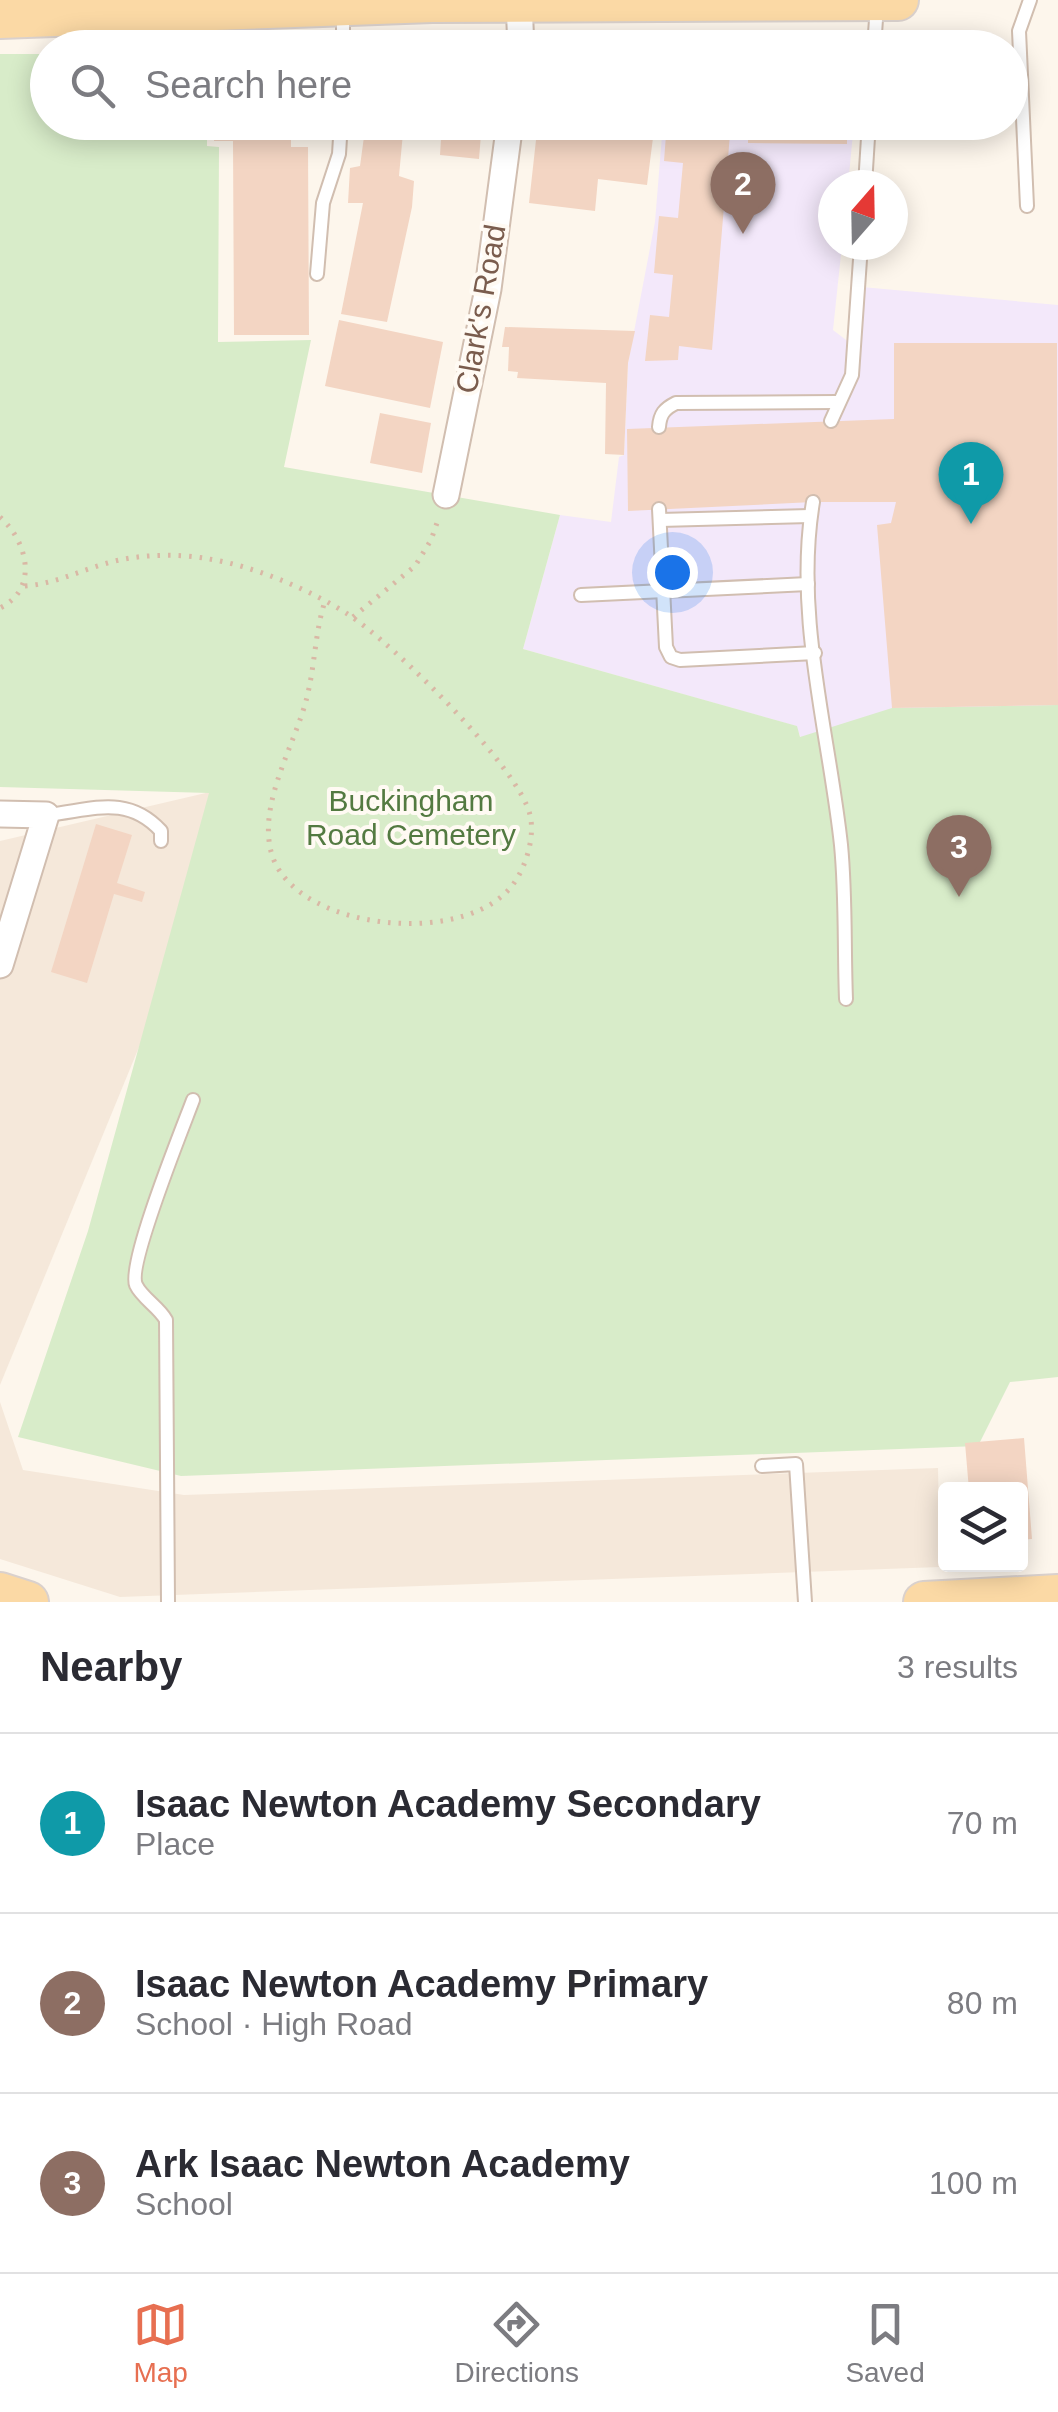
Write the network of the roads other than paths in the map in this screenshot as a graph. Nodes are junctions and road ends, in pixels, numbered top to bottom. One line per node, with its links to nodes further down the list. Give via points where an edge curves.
1 (828, 0): 2 (main road); 5 (main road)
2 (877, 0): 3 (main road); 10 (lane)
3 (898, 0)
4 (1030, 0): 11 (lane)
5 (519, 2): 6 (main road); 9 (street)
6 (344, 5): 7 (main road); 8 (lane)
7 (17, 12)
8 (343, 30)
9 (520, 30)
10 (875, 30)
11 (1019, 30)
12 (340, 140): 19 (lane, via 322,203)
13 (508, 140): 23 (street, Clark's Road, via 488,289)
14 (868, 140): 16 (lane)
15 (1024, 140): 17 (lane)
16 (865, 170)
17 (1027, 206)
18 (859, 260): 20 (lane, via 852,375)
19 (317, 274)
20 (838, 402): 21 (lane); 22 (lane, via 676,403 665,409)
21 (831, 421)
22 (658, 427)
23 (446, 495)
24 (808, 584): 25 (lane); 25 (lane, via 812,509 659,515); 27 (lane)
25 (664, 592): 26 (lane); 27 (lane, via 672,657)
26 (580, 594)
27 (815, 653): 32 (lane, via 841,848)
28 (0, 814): 29 (street)
29 (46, 815): 30 (lane, via 125,808 147,816 162,832); 31 (street)
30 (161, 841)
31 (0, 966)
32 (846, 999)
33 (193, 1100): 38 (lane, via 135,1274 136,1285 166,1317)
34 (762, 1466): 39 (lane, via 796,1464)
35 (0, 1593): 37 (main road)
36 (1058, 1595): 40 (main road)
37 (28, 1602)
38 (168, 1602)
39 (805, 1602)
40 (924, 1602)

